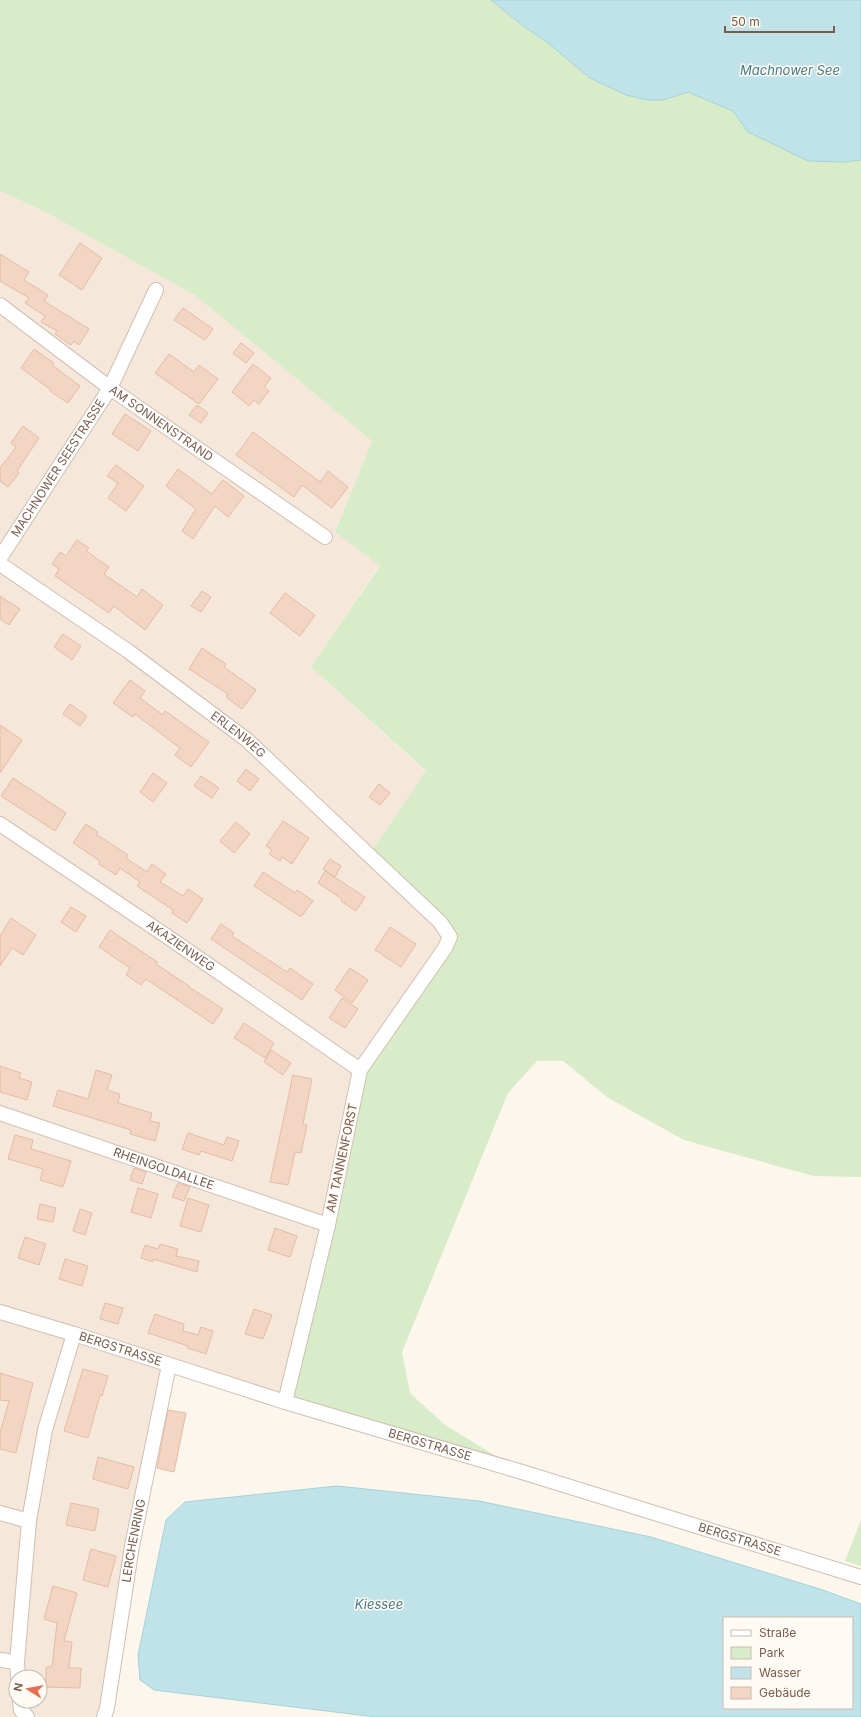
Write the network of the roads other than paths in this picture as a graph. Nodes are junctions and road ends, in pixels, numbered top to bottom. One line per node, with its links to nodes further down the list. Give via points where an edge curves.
1 (156, 290): 3 (street, MACHNOWER SEESTRASSE)
2 (0, 305): 3 (street, AM SONNENSTRAND)
3 (110, 388): 4 (street, AM SONNENSTRAND); 5 (street, MACHNOWER SEESTRASSE)
4 (325, 537)
5 (0, 558)
6 (0, 564): 8 (street, ERLENWEG, via 128,650 247,740 440,922)
7 (0, 824): 9 (street, AKAZIENWEG)
8 (450, 937): 9 (street, AM TANNENFORST, via 445,948)
9 (360, 1070): 11 (street, AM TANNENFORST)
10 (0, 1113): 11 (street, RHEINGOLDALLEE)
11 (328, 1225): 15 (street, AM TANNENFORST)
12 (0, 1312): 13 (street, BERGSTRASSE)
13 (74, 1334): 14 (street, BERGSTRASSE); 17 (street, via 45,1430)
14 (169, 1365): 15 (street, BERGSTRASSE); 24 (street, LERCHENRING, via 132,1546)
15 (285, 1402): 18 (street, BERGSTRASSE)
16 (0, 1513): 17 (street)
17 (29, 1521): 20 (street)
18 (861, 1577)
19 (0, 1660): 20 (street)
20 (17, 1662): 21 (street)
21 (17, 1669)
22 (21, 1709): 23 (street)
23 (27, 1717)
24 (104, 1717)

